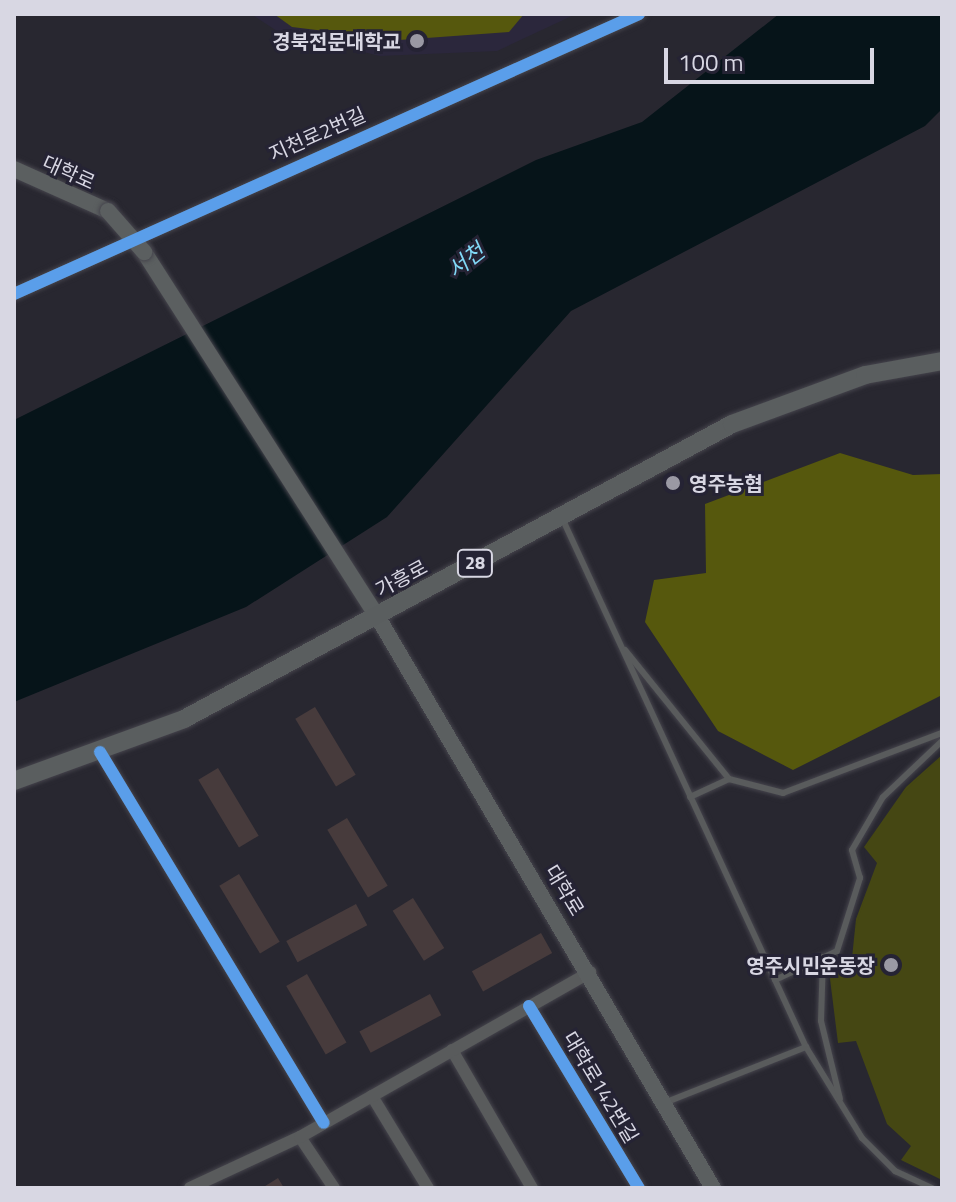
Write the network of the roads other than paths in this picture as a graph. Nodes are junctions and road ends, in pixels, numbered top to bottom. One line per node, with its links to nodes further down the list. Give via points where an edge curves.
1 (639, 14): 3 (street, 지천로2번길)
2 (14, 169): 6 (main road, 대학로, bridge, via 108,211 160,271)
3 (14, 294)
4 (942, 361): 5 (main road, 가흥로 / 28, via 865,375 732,424)
5 (562, 516): 6 (main road, 가흥로 / 28); 7 (lane)
6 (377, 616): 10 (main road, 가흥로 / 28, via 184,719); 15 (main road, 대학로)
7 (621, 645): 11 (lane); 13 (lane)
8 (942, 733): 11 (lane, via 783,793)
9 (942, 741): 14 (lane, via 883,797 852,850 860,878 837,951)
10 (100, 752): 12 (main road, 가흥로 / 28); 23 (street)
11 (729, 779): 13 (lane)
12 (14, 781)
13 (690, 797): 16 (lane)
14 (823, 957): 16 (lane); 22 (lane, via 821,1021)
15 (590, 972): 17 (street); 21 (main road, 대학로)
16 (775, 980): 18 (lane)
17 (529, 1006): 19 (street); 29 (street, 대학로142번길)
18 (806, 1047): 21 (lane); 22 (lane)
19 (452, 1050): 20 (street); 28 (street)
20 (372, 1096): 23 (street); 27 (street)
21 (664, 1104): 30 (main road, 대학로)
22 (842, 1106): 31 (lane, via 895,1171)
23 (324, 1123): 24 (street)
24 (300, 1137): 25 (street); 26 (street)
25 (190, 1188)
26 (334, 1188)
27 (428, 1188)
28 (532, 1188)
29 (639, 1188)
30 (713, 1188)
31 (932, 1188)

